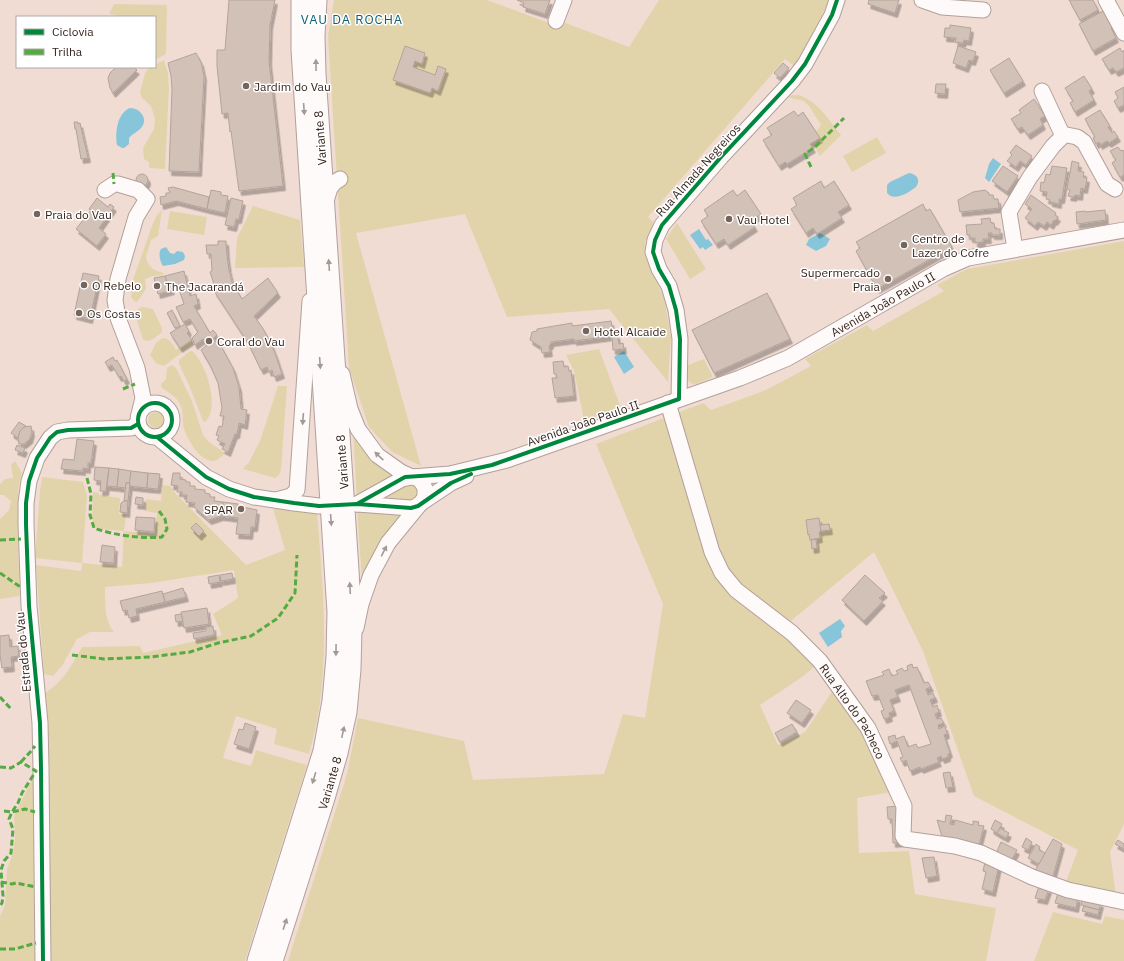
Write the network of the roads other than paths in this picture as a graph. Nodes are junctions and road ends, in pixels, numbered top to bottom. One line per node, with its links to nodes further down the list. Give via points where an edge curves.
1 (301, 0): 16 (main road, Variante 8, one-way to 16, via 301,50)
2 (317, 0): 17 (main road, Variante 8, one-way to 2, via 316,74)
3 (564, 0): 8 (street)
4 (837, 0): 19 (street, Rua Almada Negreiros, via 832,15 805,64 662,225 655,240 653,252 669,286 680,339)
5 (922, 0): 7 (street, via 942,7)
6 (1106, 0): 9 (street)
7 (983, 10)
8 (556, 21)
9 (1124, 33)
10 (1042, 91): 11 (street)
11 (1063, 136): 12 (street, via 1071,135 1084,142 1107,184); 15 (street, via 1030,177 1009,212)
12 (1115, 189)
13 (105, 190): 18 (street, via 118,184 138,190 147,199 136,217 118,279 115,300 118,318)
14 (1124, 230): 15 (street, Avenida João Paulo II)
15 (1015, 249): 19 (street, Avenida João Paulo II, via 968,258 943,269 788,358)
16 (313, 254): 27 (street, one-way to 27); 33 (main road, Variante 8, one-way to 33, via 337,612 336,656 332,701 323,751)
17 (331, 304): 26 (street, one-way to 17, via 390,466 377,455 358,429 350,409 340,366); 30 (main road, Variante 8, one-way to 17, via 352,628)
18 (137, 368): 20 (street); 21 (street, via 143,398)
19 (674, 401): 25 (street, Avenida João Paulo II); 31 (street, Rua Alto do Pacheco, via 712,552 722,573 736,590 792,632 820,661 846,696 868,728 904,806 905,839 955,846 981,853 1032,877 1068,890)
20 (159, 403): 21 (street, via 149,404); 22 (street, via 166,406)
21 (139, 417): 23 (street, via 143,433); 32 (street, Estrada do Vau, via 131,428 57,432 37,458 29,480 26,524 29,606 40,730)
22 (172, 422): 23 (street, via 169,431); 24 (street, via 174,439)
23 (157, 437): 24 (street)
24 (182, 457): 28 (street, via 206,477 229,489)
25 (492, 464): 26 (street, via 450,474); 29 (street, via 451,483)
26 (413, 477): 29 (street, via 421,481 426,489 426,496); 29 (street, via 402,479 357,504 411,508)
27 (299, 481): 28 (street, via 297,490 291,496); 28 (street, via 304,498 319,506)
28 (276, 500)
29 (421, 504): 30 (street, one-way to 29, via 361,604 371,575 388,543)
30 (351, 669): 34 (main road, Variante 8, one-way to 30, via 338,753 347,712)
31 (1124, 902)
32 (43, 961)
33 (257, 961)
34 (273, 961)

